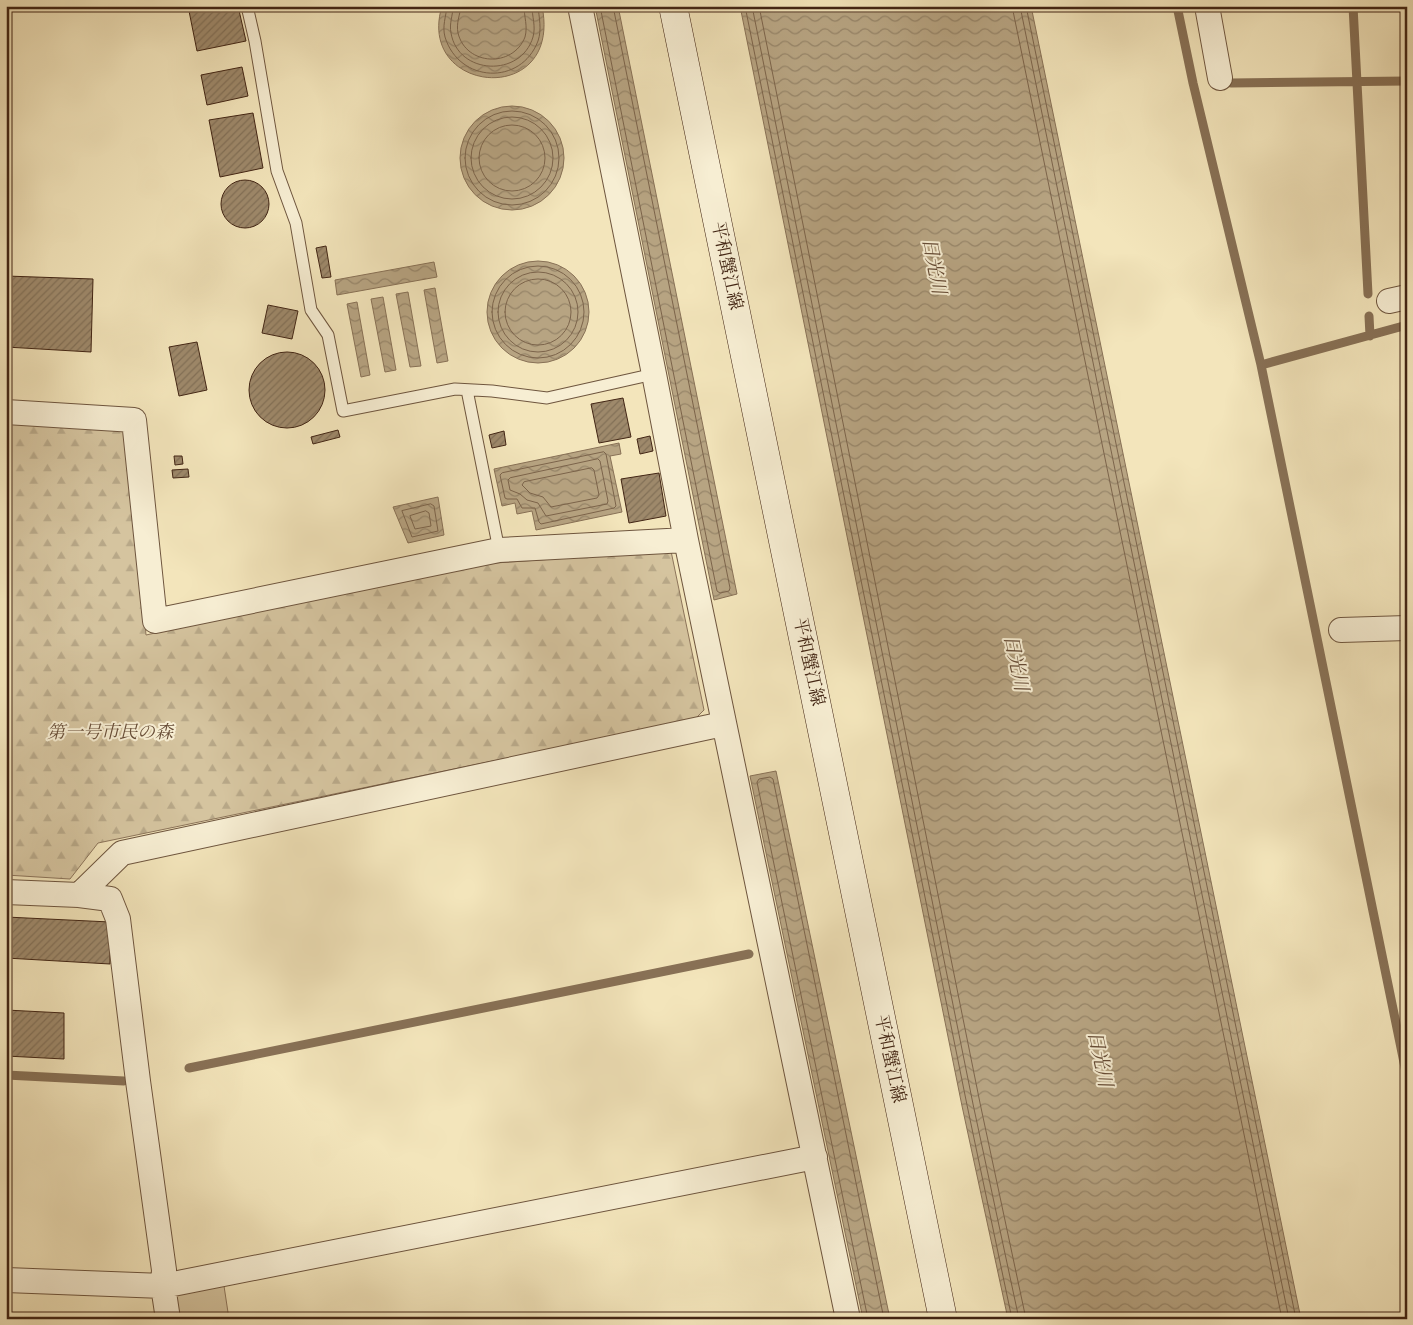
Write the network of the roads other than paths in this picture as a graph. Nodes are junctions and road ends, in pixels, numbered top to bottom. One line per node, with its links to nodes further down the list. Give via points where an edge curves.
1 (247, 6): 7 (lane, via 277,171 296,223 311,310 328,335 343,410)
2 (580, 6): 6 (street)
3 (673, 6): 21 (main road, 平和蟹江線)
4 (1207, 6): 5 (street)
5 (1220, 78)
6 (654, 374): 7 (lane, via 547,398); 9 (street)
7 (467, 390): 10 (lane)
8 (6, 412): 10 (street, via 134,420 155,621)
9 (686, 540): 10 (street); 13 (street)
10 (499, 550)
11 (1407, 628): 12 (street)
12 (1342, 630)
13 (724, 724): 15 (street, via 122,853); 16 (street)
14 (6, 892): 15 (street)
15 (79, 896): 18 (street, via 110,899 118,920 164,1270)
16 (815, 1157): 18 (street); 20 (street)
17 (6, 1280): 18 (street)
18 (163, 1286): 19 (street)
19 (168, 1319)
20 (848, 1319)
21 (942, 1319)

